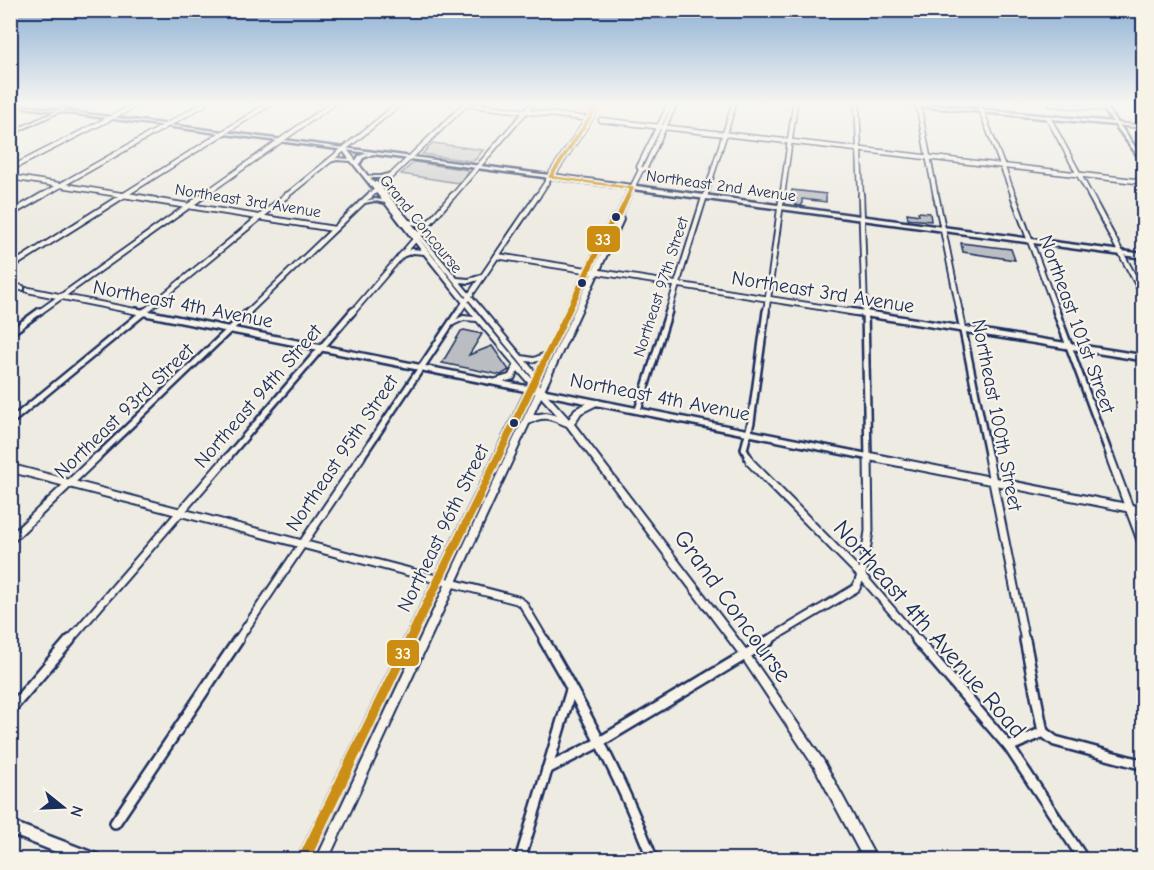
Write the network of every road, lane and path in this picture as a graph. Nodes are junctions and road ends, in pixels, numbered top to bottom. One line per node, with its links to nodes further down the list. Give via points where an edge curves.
1 (59, 145): 31 (street)
2 (131, 145): 39 (street)
3 (204, 145): 42 (street)
4 (275, 145): 46 (street)
5 (309, 145): 20 (main road, Northeast 2nd Avenue)
6 (349, 145): 20 (street)
7 (423, 145): 24 (street, Northeast 93rd Street)
8 (496, 145): 30 (street, Northeast 94th Street)
9 (571, 145): 37 (main road, Northeast 95th Street)
10 (649, 145): 32 (street, Northeast 96th Street)
11 (656, 145): 32 (street, Northeast 96th Street)
12 (722, 145): 43 (street, Northeast 97th Street)
13 (790, 145): 47 (street, Northeast 4th Avenue Road)
14 (822, 145): 21 (street)
15 (860, 145): 21 (street)
16 (926, 145): 23 (street, Northeast 100th Street)
17 (994, 145): 29 (street, Northeast 101st Street)
18 (1062, 145): 34 (street)
19 (1131, 145): 28 (main road)
20 (344, 149): 22 (main road, Northeast 2nd Avenue); 25 (street, Grand Concourse); 26 (street); 27 (street, Grand Concourse)
21 (860, 149): 23 (street); 51 (street)
22 (374, 153): 24 (main road, Northeast 2nd Avenue); 27 (main road)
23 (929, 157): 29 (street); 55 (street, Northeast 100th Street)
24 (409, 158): 30 (main road, Northeast 2nd Avenue); 33 (street, Northeast 93rd Street)
25 (350, 160): 26 (street); 41 (street, Grand Concourse)
26 (328, 162): 50 (street)
27 (358, 162): 36 (street, Grand Concourse)
28 (1143, 163)
29 (1002, 166): 34 (street); 57 (street, Northeast 101st Street)
30 (477, 167): 37 (main road, Northeast 2nd Avenue); 52 (street, Northeast 94th Street)
31 (10, 170)
32 (641, 170): 40 (street, Northeast 96th Street)
33 (393, 173): 36 (street); 41 (street, Northeast 93rd Street)
34 (1078, 175): 38 (street); 59 (street)
35 (10, 177): 39 (street, Northeast 3rd Avenue)
36 (370, 177): 41 (street, Grand Concourse)
37 (550, 177): 40 (main road, Northeast 2nd Avenue); 61 (street, Northeast 95th Street)
38 (1143, 182)
39 (61, 185): 42 (street, Northeast 3rd Avenue); 48 (street)
40 (632, 188): 43 (main road, Northeast 2nd Avenue); 49 (street, Northeast 96th Street)
41 (377, 189): 44 (street, Grand Concourse); 45 (street, Northeast 93rd Street); 53 (street, Grand Concourse)
42 (124, 195): 46 (street, Northeast 3rd Avenue); 63 (street)
43 (705, 197): 47 (main road, Northeast 2nd Avenue); 68 (street, Northeast 97th Street)
44 (384, 202): 45 (street); 56 (street, Grand Concourse)
45 (361, 203): 54 (street, Northeast 93rd Street)
46 (189, 206): 50 (street, Northeast 3rd Avenue); 71 (street)
47 (781, 208): 51 (main road, Northeast 2nd Avenue); 72 (street, Northeast 4th Avenue Road)
48 (10, 214)
49 (619, 215): 64 (street, Northeast 96th Street, via 613,219); 65 (street, Northeast 96th Street)
50 (260, 217): 54 (street, Northeast 3rd Avenue); 74 (street)
51 (861, 218): 55 (main road, Northeast 2nd Avenue); 75 (street)
52 (431, 221): 53 (street); 56 (street, Northeast 94th Street)
53 (408, 222): 56 (street, Grand Concourse)
54 (334, 229): 78 (street, Northeast 93rd Street)
55 (944, 229): 57 (main road, Northeast 2nd Avenue); 79 (street, Northeast 100th Street)
56 (417, 237): 58 (street, Grand Concourse); 60 (street, Northeast 94th Street); 67 (street, Grand Concourse)
57 (1030, 241): 59 (main road, Northeast 2nd Avenue); 81 (street, Northeast 101st Street)
58 (425, 252): 60 (street); 73 (street, Grand Concourse)
59 (1120, 253): 62 (main road, Northeast 2nd Avenue); 70 (street)
60 (400, 256): 82 (street, Northeast 94th Street)
61 (497, 256): 64 (street, Northeast 3rd Avenue); 66 (street, Northeast 95th Street)
62 (1143, 256)
63 (10, 267)
64 (588, 270): 65 (street, Northeast 3rd Avenue); 83 (street, Northeast 96th Street)
65 (597, 272): 68 (street, Northeast 3rd Avenue); 89 (street, Northeast 96th Street)
66 (483, 277): 67 (street); 73 (street, Northeast 95th Street)
67 (457, 280): 73 (street, Grand Concourse)
68 (676, 284): 72 (street, Northeast 3rd Avenue); 91 (street, Northeast 97th Street)
69 (10, 286): 71 (street, Northeast 4th Avenue)
70 (1143, 296)
71 (62, 297): 74 (street, Northeast 4th Avenue); 80 (street)
72 (767, 298): 75 (street, Northeast 3rd Avenue); 95 (street, Northeast 4th Avenue Road)
73 (468, 299): 76 (street, Grand Concourse); 77 (street, Northeast 95th Street); 84 (street, Grand Concourse)
74 (143, 312): 78 (street, Northeast 4th Avenue); 92 (street)
75 (865, 314): 79 (street, Northeast 3rd Avenue); 96 (street)
76 (479, 319): 77 (street, via 463,318); 86 (street, Grand Concourse)
77 (451, 324): 87 (street, Northeast 95th Street)
78 (230, 330): 82 (street, Northeast 4th Avenue); 99 (street, Northeast 93rd Street)
79 (963, 330): 81 (street, Northeast 3rd Avenue); 98 (street, Northeast 100th Street)
80 (10, 333)
81 (1067, 346): 85 (street, Northeast 3rd Avenue); 100 (street, Northeast 101st Street)
82 (321, 348): 87 (street, Northeast 4th Avenue); 102 (street, Northeast 94th Street)
83 (547, 355): 84 (street, via 534,360); 89 (street, Northeast 96th Street)
84 (520, 357): 89 (street, Grand Concourse)
85 (1143, 358)
86 (517, 365): 88 (street, via 512,377); 89 (street, Grand Concourse)
87 (421, 368): 88 (street, Northeast 4th Avenue); 104 (street, Northeast 95th Street)
88 (495, 382): 89 (street, Northeast 4th Avenue)
89 (535, 385): 90 (street, Northeast 4th Avenue); 93 (street, Northeast 96th Street); 94 (street, Grand Concourse); 107 (street, Northeast 96th Street)
90 (596, 402): 91 (street, Northeast 4th Avenue); 94 (street, via 583,406)
91 (638, 410): 95 (street, Northeast 4th Avenue)
92 (10, 422)
93 (526, 423): 94 (street, via 541,415); 108 (street, Northeast 96th Street)
94 (570, 424): 109 (street, Grand Concourse)
95 (749, 432): 96 (street, Northeast 4th Avenue); 106 (street, Northeast 4th Avenue Road, via 744,449 751,463)
96 (868, 456): 98 (street, Northeast 4th Avenue); 106 (street, via 868,547)
97 (10, 468): 99 (street)
98 (994, 481): 100 (street, Northeast 4th Avenue); 112 (street, Northeast 100th Street)
99 (70, 483): 102 (street); 103 (street, Northeast 93rd Street)
100 (1129, 508): 101 (street, Northeast 4th Avenue); 105 (street, Northeast 101st Street)
101 (1143, 511)
102 (181, 512): 104 (street); 111 (street, Northeast 94th Street)
103 (10, 540)
104 (303, 544): 107 (street); 117 (street, Northeast 95th Street)
105 (1143, 548)
106 (862, 576): 109 (street, via 856,588); 114 (street, Northeast 4th Avenue Road)
107 (438, 579): 108 (street); 120 (street, Northeast 96th Street)
108 (452, 582): 110 (street, via 517,600 527,610); 121 (street, Northeast 96th Street)
109 (745, 655): 113 (street); 124 (street, Grand Concourse, via 819,764)
110 (571, 689): 113 (street); 116 (street)
111 (10, 710)
112 (1043, 732): 114 (street); 115 (street, via 1055,741)
113 (598, 743): 116 (street); 123 (street)
114 (1009, 747): 125 (street, Northeast 4th Avenue Road)
115 (1143, 765)
116 (547, 769): 122 (street)
117 (115, 823)
118 (10, 827): 119 (main road)
119 (91, 859)
120 (303, 860)
121 (322, 860)
122 (520, 860)
123 (653, 860)
124 (871, 860)
125 (1084, 860)

